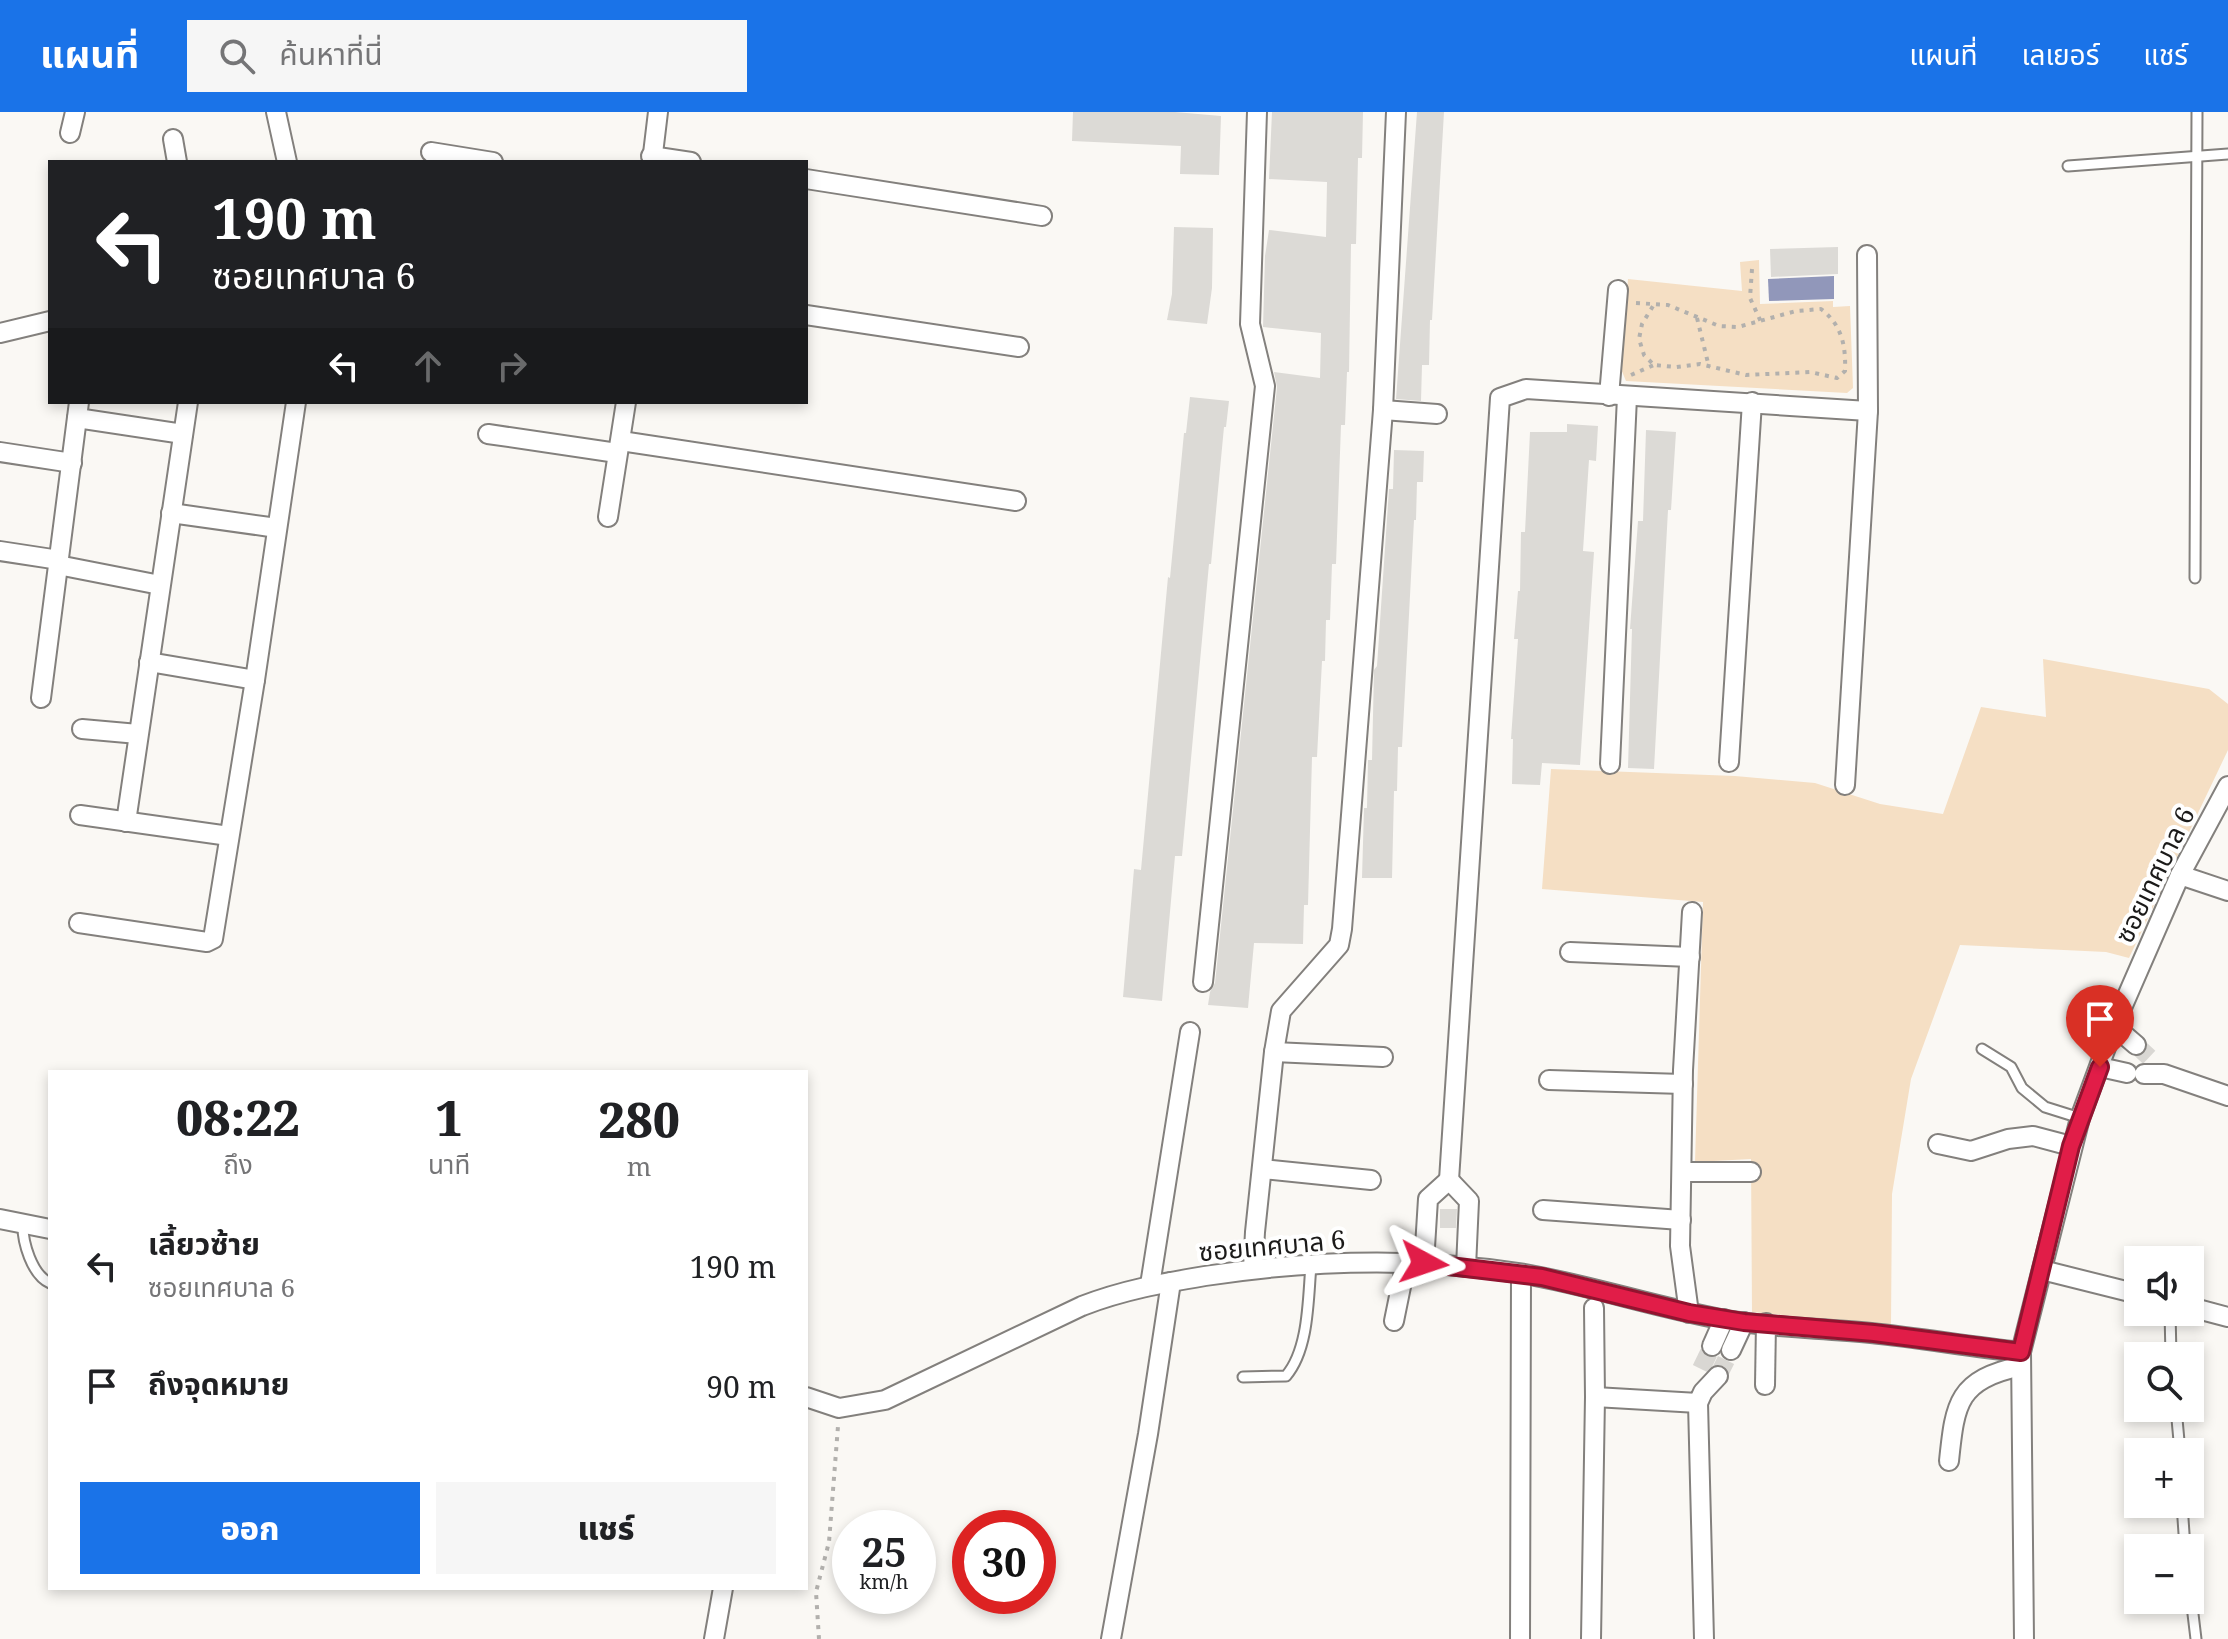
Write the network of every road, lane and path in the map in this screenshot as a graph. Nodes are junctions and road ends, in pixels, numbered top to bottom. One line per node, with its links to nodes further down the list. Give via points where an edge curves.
1 (75, 112): 7 (street)
2 (276, 112): 14 (street)
3 (658, 112): 12 (street)
4 (1257, 112): 70 (street, via 1250,324 1265,386)
5 (1396, 112): 36 (street)
6 (2197, 112): 11 (lane)
7 (70, 133)
8 (173, 139): 13 (street)
9 (431, 152): 15 (street)
10 (2228, 154): 11 (lane)
11 (2197, 156): 16 (lane); 50 (lane)
12 (651, 159)
13 (177, 160)
14 (287, 160)
15 (481, 160)
16 (2068, 166)
17 (808, 179): 18 (street)
18 (1042, 216)
19 (1867, 255): 37 (street)
20 (1752, 269): 26 (path, via 1750,298)
21 (1618, 295): 22 (path); 30 (street)
22 (1653, 306): 24 (path, via 1668,305); 29 (path, via 1639,339 1644,355 1654,365)
23 (808, 315): 28 (street)
24 (1697, 318): 26 (path, via 1719,326); 29 (path)
25 (48, 321): 27 (street)
26 (1761, 322): 29 (path, via 1821,309 1841,334 1845,371 1837,378 1810,372 1746,375)
27 (0, 333)
28 (1019, 347)
29 (1709, 367)
30 (1618, 396): 31 (street); 58 (street); 88 (street, via 1526,389 1500,398)
31 (1752, 402): 37 (street); 57 (street)
32 (188, 404): 39 (street)
33 (296, 404): 47 (street)
34 (626, 404): 41 (street)
35 (78, 410): 39 (street); 43 (street)
36 (1383, 410): 38 (street); 74 (street, via 1342,929 1339,945 1281,1011)
37 (1868, 411): 59 (street)
38 (1437, 414)
39 (183, 434): 45 (street)
40 (488, 434): 41 (street)
41 (619, 447): 44 (street); 46 (street)
42 (0, 452): 43 (street)
43 (72, 463): 49 (street)
44 (1016, 501)
45 (171, 513): 47 (street); 51 (street)
46 (608, 517)
47 (277, 528): 53 (street)
48 (0, 551): 49 (street)
49 (58, 563): 51 (street); 54 (street)
50 (2195, 578)
51 (160, 585): 52 (street)
52 (149, 662): 53 (street); 56 (street)
53 (255, 680): 63 (street)
54 (41, 698)
55 (82, 729): 56 (street)
56 (138, 734): 62 (street)
57 (1729, 762)
58 (1610, 764)
59 (1845, 785)
60 (2228, 786): 64 (street, ซอยเทศบาล 6)
61 (80, 815): 62 (street)
62 (126, 822): 63 (street)
63 (229, 836): 67 (street, via 213,939)
64 (2180, 875): 65 (street); 71 (street, ซอยเทศบาล 6)
65 (2228, 891)
66 (1692, 912): 69 (street)
67 (79, 923)
68 (1570, 952): 69 (street)
69 (1690, 957): 79 (street)
70 (1203, 982)
71 (2114, 1026): 76 (street); 77 (street, ซอยเทศบาล 6)
72 (1190, 1032): 102 (street)
73 (1982, 1049): 81 (lane, via 2011,1067 2022,1088 2045,1107)
74 (1274, 1052): 75 (street); 84 (street)
75 (1383, 1057)
76 (2139, 1063): 77 (street); 80 (street)
77 (2100, 1067): 81 (street, ซอยเทศบาล 6)
78 (1549, 1080): 79 (street)
79 (1683, 1084): 85 (street)
80 (2228, 1096)
81 (2080, 1118): 83 (street, ซอยเทศบาล 6)
82 (1938, 1144): 83 (street, via 1971,1151 2033,1136)
83 (2071, 1146): 98 (street, ซอยเทศบาล 6)
84 (1262, 1169): 87 (street); 97 (street)
85 (1682, 1172): 86 (street); 91 (street)
86 (1751, 1172)
87 (1371, 1180)
88 (1449, 1180): 94 (street, via 1428,1199); 96 (street, via 1469,1201)
89 (1543, 1210): 91 (street)
90 (0, 1219): 92 (street)
91 (1681, 1220): 106 (street)
92 (23, 1223): 93 (street); 100 (lane, via 31,1259)
93 (48, 1229)
94 (1415, 1263): 95 (street, ซอยเทศบาล 6); 96 (street, ซอยเทศบาล 6); 109 (street)
95 (1311, 1265): 97 (street, ซอยเทศบาล 6); 116 (lane, via 1294,1367 1286,1376)
96 (1466, 1267): 99 (street, ซอยเทศบาล 6)
97 (1253, 1269): 101 (street, ซอยเทศบาล 6)
98 (2042, 1270): 103 (street); 114 (street, ซอยเทศบาล 6)
99 (1521, 1274): 106 (street, ซอยเทศบาล 6); 128 (street)
100 (48, 1282)
101 (1171, 1282): 102 (street, ซอยเทศบาล 6); 127 (street)
102 (1150, 1285): 121 (street, ซอยเทศบาล 6, via 1082,1306 885,1400)
103 (2124, 1290)
104 (1594, 1308): 118 (street)
105 (2204, 1311): 107 (street)
106 (1689, 1313): 108 (street, ซอยเทศบาล 6)
107 (2228, 1317)
108 (1724, 1319): 110 (street, ซอยเทศบาล 6); 112 (street)
109 (1394, 1321)
110 (1744, 1322): 111 (street, ซอยเทศบาล 6); 113 (street)
111 (1766, 1323): 114 (street, ซอยเทศบาล 6, via 1874,1333); 117 (street)
112 (1712, 1346)
113 (1731, 1350)
114 (2021, 1359): 122 (street, via 1962,1394); 131 (street)
115 (1710, 1372): 119 (street)
116 (1243, 1377)
117 (1765, 1385)
118 (1595, 1397): 119 (street); 129 (street)
119 (1700, 1397): 130 (street)
120 (808, 1398): 121 (street, ซอยเทศบาล 6)
121 (839, 1408): 126 (path, via 829,1542 816,1592)
122 (1949, 1461)
123 (723, 1590): 125 (street)
124 (2193, 1614): 132 (lane)
125 (714, 1639)
126 (819, 1639)
127 (1111, 1639)
128 (1520, 1639)
129 (1591, 1639)
130 (1704, 1639)
131 (2024, 1639)
132 (2196, 1639)

